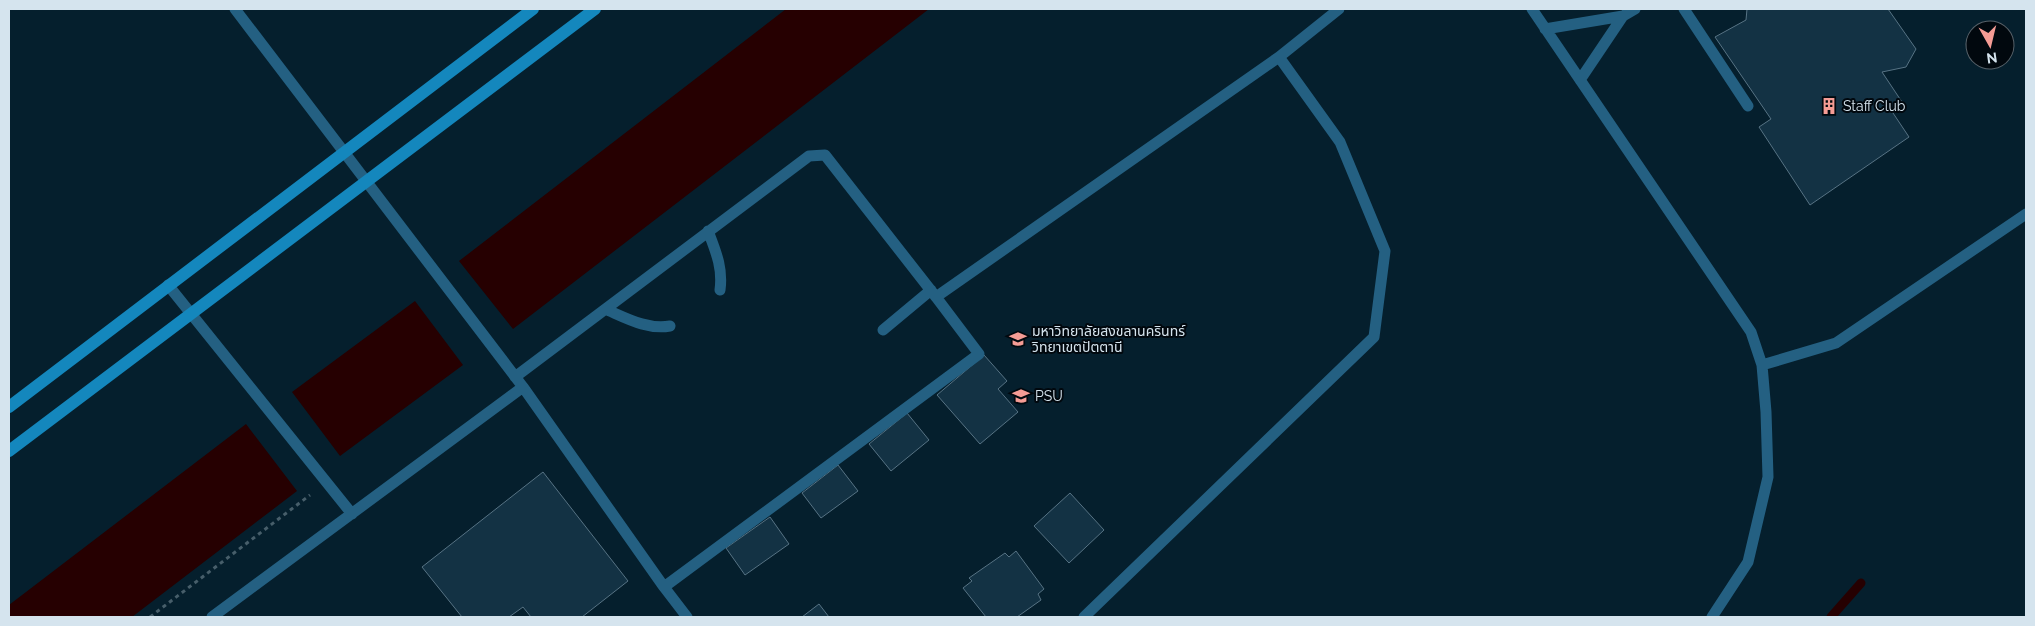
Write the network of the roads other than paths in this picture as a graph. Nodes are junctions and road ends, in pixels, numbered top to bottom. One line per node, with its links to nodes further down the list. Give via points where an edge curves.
1 (236, 9): 13 (lane)
2 (533, 9): 13 (main road)
3 (595, 9): 14 (main road)
4 (1339, 9): 10 (lane)
5 (1532, 9): 9 (lane)
6 (1635, 9): 8 (lane)
7 (1684, 9): 12 (lane)
8 (1623, 16): 9 (lane); 11 (lane)
9 (1546, 29): 11 (lane)
10 (1279, 57): 19 (lane); 33 (lane, via 1340,142 1385,251 1374,337)
11 (1580, 80): 24 (lane, via 1751,332)
12 (1748, 106)
13 (344, 152): 14 (lane); 17 (main road)
14 (367, 179): 21 (main road); 25 (lane)
15 (2026, 214): 24 (lane, via 1836,343)
16 (708, 231): 18 (lane, via 720,263); 19 (lane, via 809,156 825,155); 20 (lane)
17 (168, 285): 21 (lane); 27 (main road)
18 (720, 290)
19 (934, 294): 23 (lane); 30 (lane, via 979,354)
20 (605, 309): 22 (lane, via 645,325); 25 (lane)
21 (191, 313): 28 (main road); 29 (lane)
22 (670, 326)
23 (883, 330)
24 (1762, 365): 34 (lane, via 1768,478 1748,562)
25 (515, 377): 26 (lane)
26 (523, 387): 29 (lane); 30 (lane)
27 (9, 407)
28 (9, 451)
29 (352, 514): 31 (lane)
30 (664, 587): 32 (lane)
31 (212, 617)
32 (687, 617)
33 (1084, 617)
34 (1712, 617)

